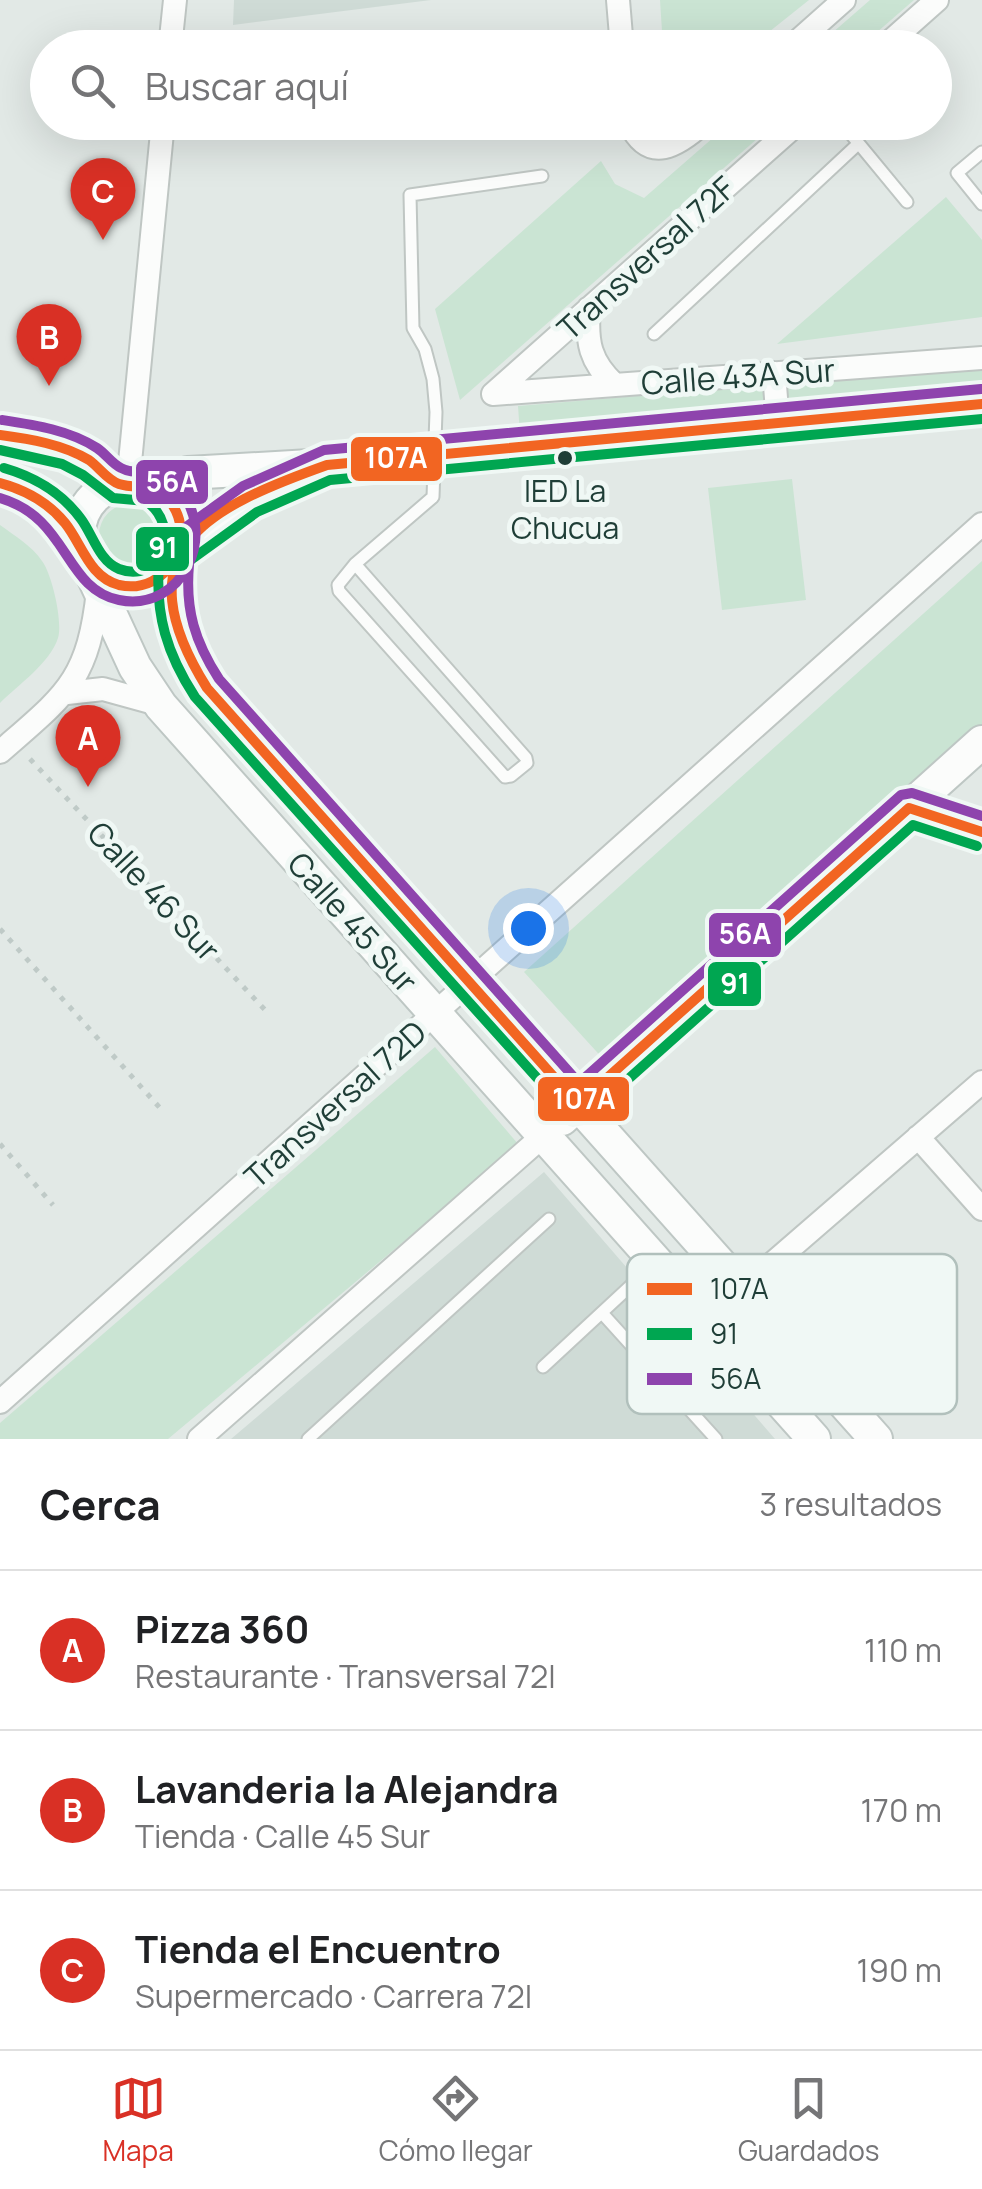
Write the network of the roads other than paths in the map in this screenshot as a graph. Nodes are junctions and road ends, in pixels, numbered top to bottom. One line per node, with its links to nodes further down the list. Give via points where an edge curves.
1 (175, 0): 5 (street)
2 (618, 0): 6 (street)
3 (844, 0): 7 (street)
4 (936, 0): 8 (street)
5 (172, 30)
6 (620, 30)
7 (810, 30)
8 (903, 30)
9 (161, 140): 31 (street)
10 (640, 140): 11 (street, Transversal 72F, via 659,148)
11 (680, 140)
12 (779, 140): 19 (street, Transversal 72F)
13 (855, 140): 14 (lane)
14 (858, 144): 17 (lane); 20 (lane)
15 (982, 152): 18 (lane, via 957,173)
16 (542, 176): 28 (lane, via 410,195 413,328 433,379)
17 (907, 202)
18 (982, 204)
19 (590, 308): 23 (street, via 588,347); 24 (street, Transversal 72F)
20 (654, 334)
21 (982, 358): 22 (street, Calle 43A Sur)
22 (774, 374): 23 (street, Calle 43A Sur); 26 (street)
23 (615, 386): 24 (street, Calle 43A Sur)
24 (493, 394)
25 (982, 404): 26 (street, Calle 43A Sur)
26 (778, 423): 28 (street, Calle 43A Sur)
27 (0, 435): 31 (street, via 73,453)
28 (436, 455): 29 (street, Calle 43A Sur); 34 (lane, via 433,497)
29 (326, 465): 31 (street, Calle 43A Sur); 33 (street, Calle 43A Sur, via 234,506)
30 (0, 483): 35 (street, Calle 45 Sur, via 54,511)
31 (130, 483): 33 (street, via 159,490 172,502 180,516); 35 (street, via 91,500 79,529)
32 (982, 524): 42 (street, Transversal 72D)
33 (178, 556): 35 (street, via 162,576 129,587); 42 (street, Calle 45 Sur, via 171,596 178,636 207,688)
34 (355, 564): 34 (lane, via 526,758 512,776 505,777 339,591)
35 (88, 565): 36 (street, via 88,646); 37 (street, Calle 45 Sur, via 135,667)
36 (67, 692): 37 (street, via 103,689); 39 (street)
37 (161, 706): 43 (street, Calle 45 Sur)
38 (982, 742): 40 (street)
39 (6, 746)
40 (909, 808): 41 (street); 45 (street)
41 (982, 832)
42 (470, 984): 43 (street, Transversal 72D); 45 (street, Calle 45 Sur)
43 (436, 1015): 46 (street, Calle 45 Sur); 57 (street, Transversal 72D)
44 (982, 1082): 47 (street)
45 (578, 1104): 46 (street); 51 (street, Calle 45 Sur)
46 (544, 1135): 50 (street, Calle 45 Sur); 61 (street)
47 (918, 1137): 48 (street); 52 (street)
48 (982, 1208)
49 (549, 1218): 62 (lane)
50 (649, 1254)
51 (712, 1254)
52 (783, 1254)
53 (627, 1289): 54 (lane)
54 (602, 1312): 55 (lane); 56 (lane)
55 (627, 1340)
56 (543, 1368)
57 (0, 1402)
58 (694, 1414): 63 (lane)
59 (792, 1414): 64 (street, Calle 45 Sur)
60 (854, 1414): 65 (street, Calle 45 Sur)
61 (199, 1439)
62 (308, 1439)
63 (716, 1439)
64 (814, 1439)
65 (876, 1439)

